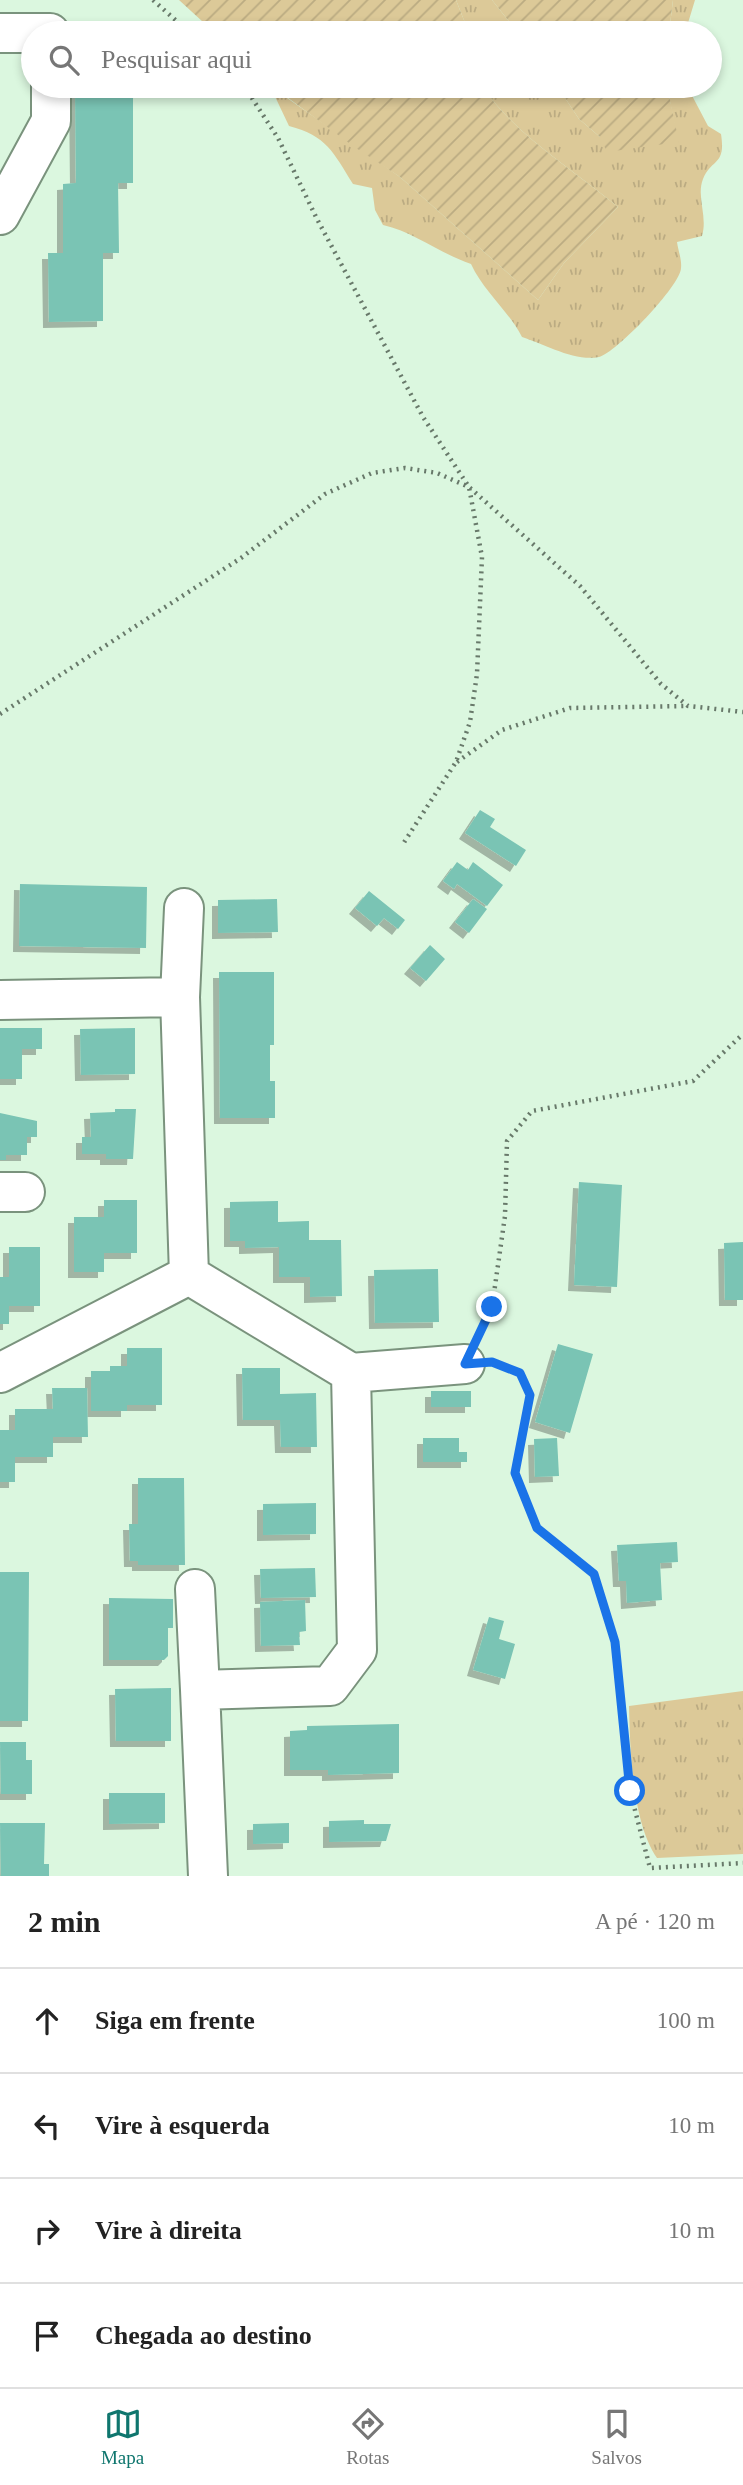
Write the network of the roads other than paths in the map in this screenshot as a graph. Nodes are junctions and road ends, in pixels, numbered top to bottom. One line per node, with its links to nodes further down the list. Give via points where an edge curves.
1 (0, 33): 2 (street)
2 (21, 33)
3 (51, 98): 4 (street, via 51,121)
4 (0, 215)
5 (184, 908): 6 (street)
6 (180, 996): 7 (street); 8 (street)
7 (0, 1000)
8 (189, 1275): 10 (street); 11 (street)
9 (465, 1364): 11 (street)
10 (0, 1373)
11 (351, 1373): 13 (street, via 358,1650 330,1686)
12 (195, 1589): 13 (street)
13 (200, 1690): 14 (street)
14 (208, 1876)

